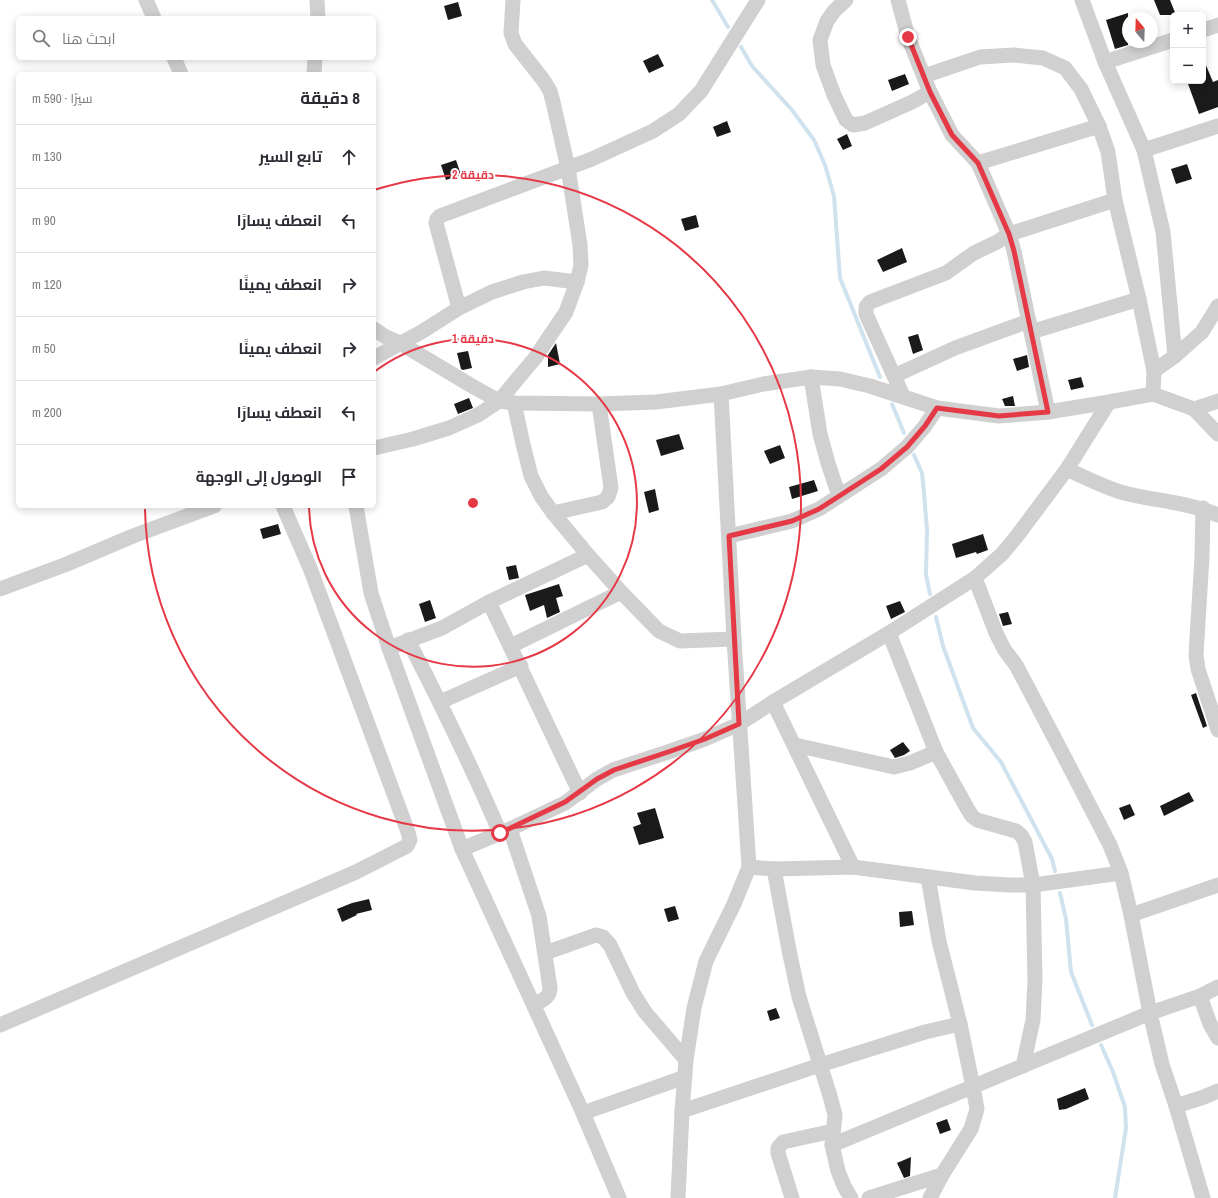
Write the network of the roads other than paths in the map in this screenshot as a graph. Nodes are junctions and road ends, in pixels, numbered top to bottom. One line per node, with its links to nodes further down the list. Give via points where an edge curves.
1 (146, 0): 8 (street)
2 (317, 0): 9 (street)
3 (513, 0): 24 (street, via 511,33 515,44 550,91)
4 (758, 0): 24 (street, via 701,91 679,114 654,131)
5 (846, 0): 19 (street, via 827,21 820,40 823,65 846,120 853,125 865,123)
6 (898, 0): 18 (street, via 908,37)
7 (1082, 0): 15 (street)
8 (153, 16)
9 (318, 16)
10 (1218, 25): 11 (street)
11 (1206, 29)
12 (1170, 41): 15 (street)
13 (175, 60): 16 (street)
14 (315, 60): 17 (street)
15 (1105, 62): 22 (street)
16 (180, 72)
17 (314, 72)
18 (924, 76): 19 (street); 20 (street, via 980,56 1014,55 1043,58 1064,68 1081,89)
19 (930, 92): 23 (street, via 952,135)
20 (1099, 126): 23 (street); 25 (street, via 1108,152)
21 (1218, 126): 22 (street)
22 (1144, 150): 34 (street, via 1163,232)
23 (978, 163): 26 (street)
24 (568, 168): 27 (street, via 580,245 581,265); 30 (street, via 437,219)
25 (1115, 200): 26 (street); 28 (street)
26 (1009, 234): 31 (street); 37 (street, via 974,253 946,273 870,302 866,307 866,314)
27 (577, 282): 30 (street, via 544,278 523,282 492,292); 42 (street, via 566,312 535,358)
28 (1139, 299): 31 (street); 36 (street)
29 (1218, 306): 34 (street, via 1202,332)
30 (459, 308): 33 (street)
31 (1030, 326): 37 (street, via 955,348); 49 (street)
32 (376, 330): 33 (street)
33 (400, 343): 35 (street); 42 (street)
34 (1175, 356): 36 (street)
35 (376, 357)
36 (1154, 371): 40 (street)
37 (894, 376): 41 (street)
38 (811, 377): 39 (street, via 763,384); 41 (street, via 840,379); 53 (street, via 820,434)
39 (721, 394): 46 (street, via 656,402); 60 (street)
40 (1153, 394): 44 (street); 48 (street)
41 (903, 396): 47 (street)
42 (499, 401): 45 (street); 51 (street, via 478,415 449,428)
43 (1218, 401): 48 (street)
44 (1109, 402): 49 (street); 52 (street)
45 (514, 403): 46 (street); 58 (street, via 531,476 540,496)
46 (599, 404): 58 (street, via 611,488 608,497 602,502)
47 (937, 408): 49 (street, via 999,416); 53 (street, via 907,447 881,469)
48 (1194, 409): 50 (street)
49 (1048, 412)
50 (1218, 434)
51 (376, 448)
52 (1067, 469): 57 (street, via 1125,493); 62 (street, via 1002,554)
53 (839, 496): 60 (street, via 819,509 792,521)
54 (209, 508): 63 (street)
55 (284, 508): 95 (street, via 310,568 408,832 410,840 407,846 356,872)
56 (356, 508): 70 (street, via 371,592)
57 (1203, 508): 59 (street); 75 (street, via 1196,655 1198,669)
58 (553, 513): 61 (street)
59 (1218, 515)
60 (729, 536): 67 (street)
61 (588, 555): 64 (street); 65 (street)
62 (975, 578): 66 (street); 84 (street, via 996,633 1064,755 1110,845)
63 (0, 589)
64 (621, 592): 67 (street, via 659,631 680,640); 69 (street)
65 (490, 602): 68 (street, via 442,628); 69 (street)
66 (889, 633): 73 (street); 77 (street)
67 (734, 639): 74 (street)
68 (408, 640): 70 (street); 72 (street)
69 (511, 646): 71 (street)
70 (389, 648): 80 (street)
71 (520, 666): 72 (street); 78 (street)
72 (440, 702): 79 (street, via 478,782)
73 (773, 702): 74 (street); 76 (street)
74 (739, 724): 78 (street, via 697,742 614,770 597,779); 81 (street)
75 (1218, 730)
76 (795, 745): 77 (street, via 894,767); 82 (street)
77 (936, 752): 86 (street, via 972,816 1021,835 1025,842)
78 (580, 793): 79 (street)
79 (505, 831): 80 (street); 89 (street, via 539,916)
80 (462, 849): 92 (street)
81 (749, 867): 83 (street); 97 (street, via 706,961 694,1008)
82 (853, 867): 83 (street); 85 (street)
83 (774, 869): 98 (street, via 799,997)
84 (1121, 873): 86 (street); 88 (street)
85 (928, 877): 86 (street, via 975,883); 94 (street, via 939,941)
86 (1032, 885): 99 (street, via 1035,980 1033,1020)
87 (1218, 885): 88 (street)
88 (1131, 915): 93 (street)
89 (545, 953): 92 (street, via 550,993); 97 (street, via 596,935 603,937 610,945 632,993)
90 (1218, 987): 91 (street)
91 (1200, 996): 93 (street); 96 (street)
92 (534, 1005): 105 (street)
93 (1150, 1013): 99 (street); 103 (street, via 1162,1064)
94 (960, 1024): 98 (street, via 925,1032); 101 (street)
95 (0, 1025)
96 (1218, 1038)
97 (686, 1060): 100 (street)
98 (820, 1065): 104 (street); 106 (street, via 834,1115)
99 (1023, 1066): 101 (street)
100 (685, 1077): 104 (street); 105 (street)
101 (973, 1087): 106 (street); 107 (street, via 977,1109 971,1129)
102 (1218, 1090): 103 (street)
103 (1176, 1106): 114 (street)
104 (682, 1111): 109 (street)
105 (583, 1113): 108 (street)
106 (833, 1138): 110 (street, via 783,1142 778,1148); 111 (street, via 838,1171)
107 (942, 1175): 112 (street); 113 (street)
108 (619, 1198)
109 (678, 1198)
110 (792, 1198)
111 (851, 1198)
112 (869, 1198)
113 (930, 1198)
114 (1203, 1198)

